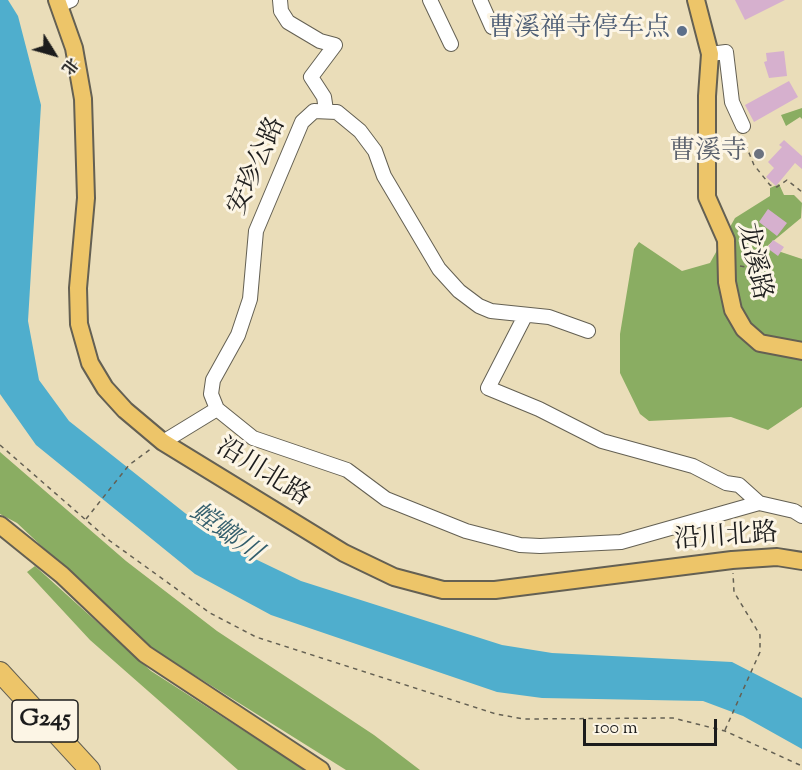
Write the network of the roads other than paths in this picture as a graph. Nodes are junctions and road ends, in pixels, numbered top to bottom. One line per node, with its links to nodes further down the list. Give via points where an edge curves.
1 (280, 0): 9 (street, via 288,22 320,41 335,45 311,77 324,97)
2 (430, 0): 7 (street)
3 (480, 0): 6 (street)
4 (696, 0): 8 (main road, 龙溪路)
5 (62, 2): 15 (main road, 沿川北路, via 83,99 86,198 79,324 90,363 105,388)
6 (492, 27)
7 (451, 44)
8 (710, 54): 10 (street, via 726,52 732,102); 13 (main road, 龙溪路, via 707,197 726,240 733,310 744,329 760,344)
9 (326, 110): 11 (street, 安珍公路, via 337,112 360,131 375,151 384,176 439,269 459,291 491,311); 14 (street, 安珍公路, via 314,111 302,122 256,231 250,299 238,335 213,380 212,394)
10 (743, 126)
11 (525, 316): 12 (street, 安珍公路, via 549,317); 16 (street, via 488,388 602,441 693,466 726,483 739,485)
12 (588, 332)
13 (802, 351)
14 (218, 409): 15 (street); 16 (street, via 253,438 347,470 386,499 466,531 520,544 621,542)
15 (163, 442): 19 (main road, 沿川北路, via 344,553 394,577 443,590 495,590 732,560 777,557)
16 (759, 503): 17 (street)
17 (802, 516)
18 (0, 525): 22 (main road, via 62,575 145,654)
19 (802, 561)
20 (0, 672): 21 (highway, G245)
21 (90, 770)
22 (321, 770)

